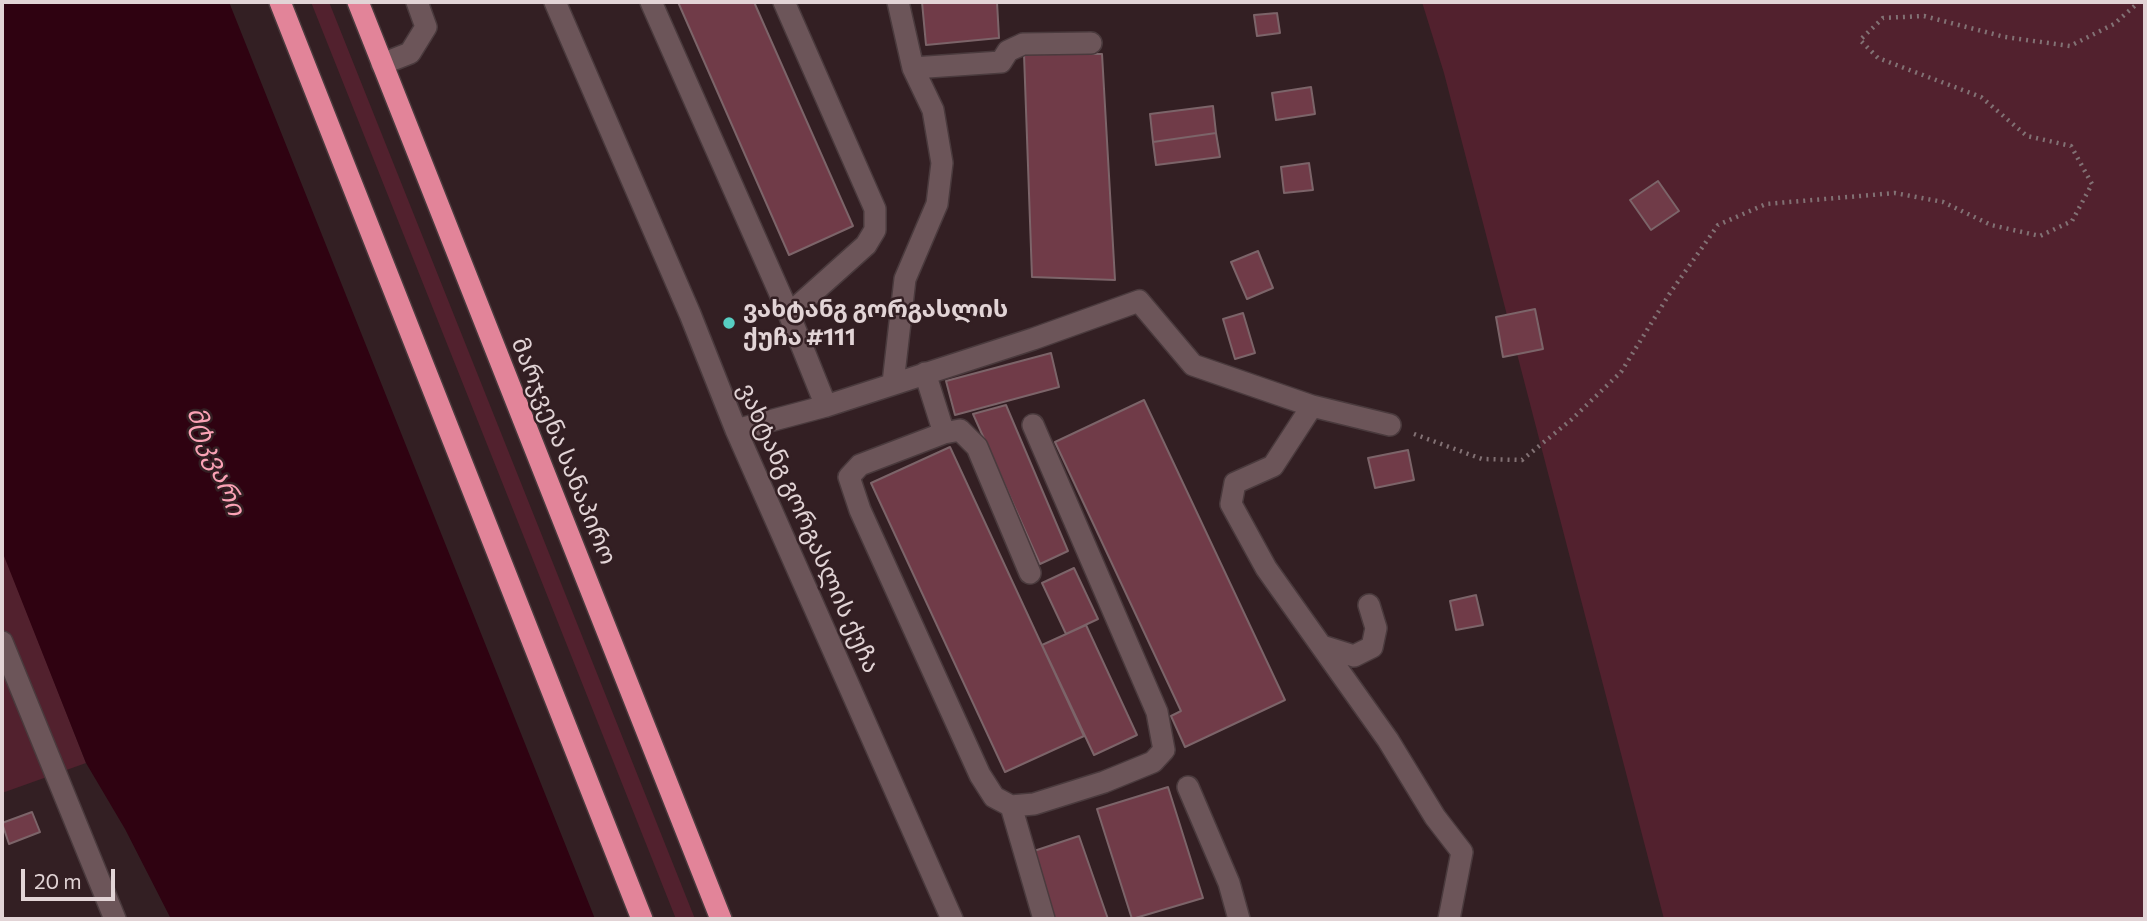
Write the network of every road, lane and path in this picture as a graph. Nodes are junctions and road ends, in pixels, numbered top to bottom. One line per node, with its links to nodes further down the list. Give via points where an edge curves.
1 (280, 2): 28 (highway)
2 (358, 2): 10 (highway, მარჯვენა სანაპირო)
3 (417, 2): 10 (street, via 426,27 411,53)
4 (555, 2): 19 (street, ვახტანგ გორგასლის ქუჩა)
5 (651, 2): 12 (street)
6 (784, 2): 12 (street, via 875,209 875,230 866,244)
7 (898, 2): 11 (street)
8 (2140, 2): 18 (path, via 2114,24 2070,46 2005,37 1924,16 1883,18 1860,40 1878,58 1981,97 2027,136 2071,146 2092,184 2072,221 2040,236 1991,225 1943,202 1895,193 1766,204 1718,225 1620,372 1522,460 1482,459)
9 (1091, 43): 11 (street, via 1023,44 1008,51 1002,62)
10 (382, 64): 29 (highway, მარჯვენა სანაპირო)
11 (914, 68): 14 (street, via 933,110 942,163 937,204 905,279)
12 (789, 314): 15 (street)
13 (925, 373): 14 (street); 16 (street, via 1139,301 1193,365); 20 (street)
14 (893, 383): 15 (street)
15 (826, 406): 19 (street)
16 (1312, 406): 18 (street); 24 (street, via 1273,466 1235,483 1231,504 1266,568)
17 (1033, 425): 26 (street, via 1157,712 1164,750 1153,762 1104,782 1034,804)
18 (1390, 425)
19 (736, 430): 30 (street, ვახტანგ გორგასლის ქუჩა)
20 (943, 433): 21 (street, via 960,430 977,447); 26 (street, via 860,465 849,477 980,775 994,797)
21 (1030, 573)
22 (1369, 605): 24 (street, via 1376,628 1372,646 1354,656)
23 (2, 642): 27 (street)
24 (1322, 646): 33 (street, via 1462,852)
25 (1188, 787): 32 (street, via 1229,883)
26 (1011, 806): 31 (street)
27 (115, 919)
28 (642, 919)
29 (721, 919)
30 (952, 919)
31 (1044, 919)
32 (1238, 919)
33 (1449, 919)

